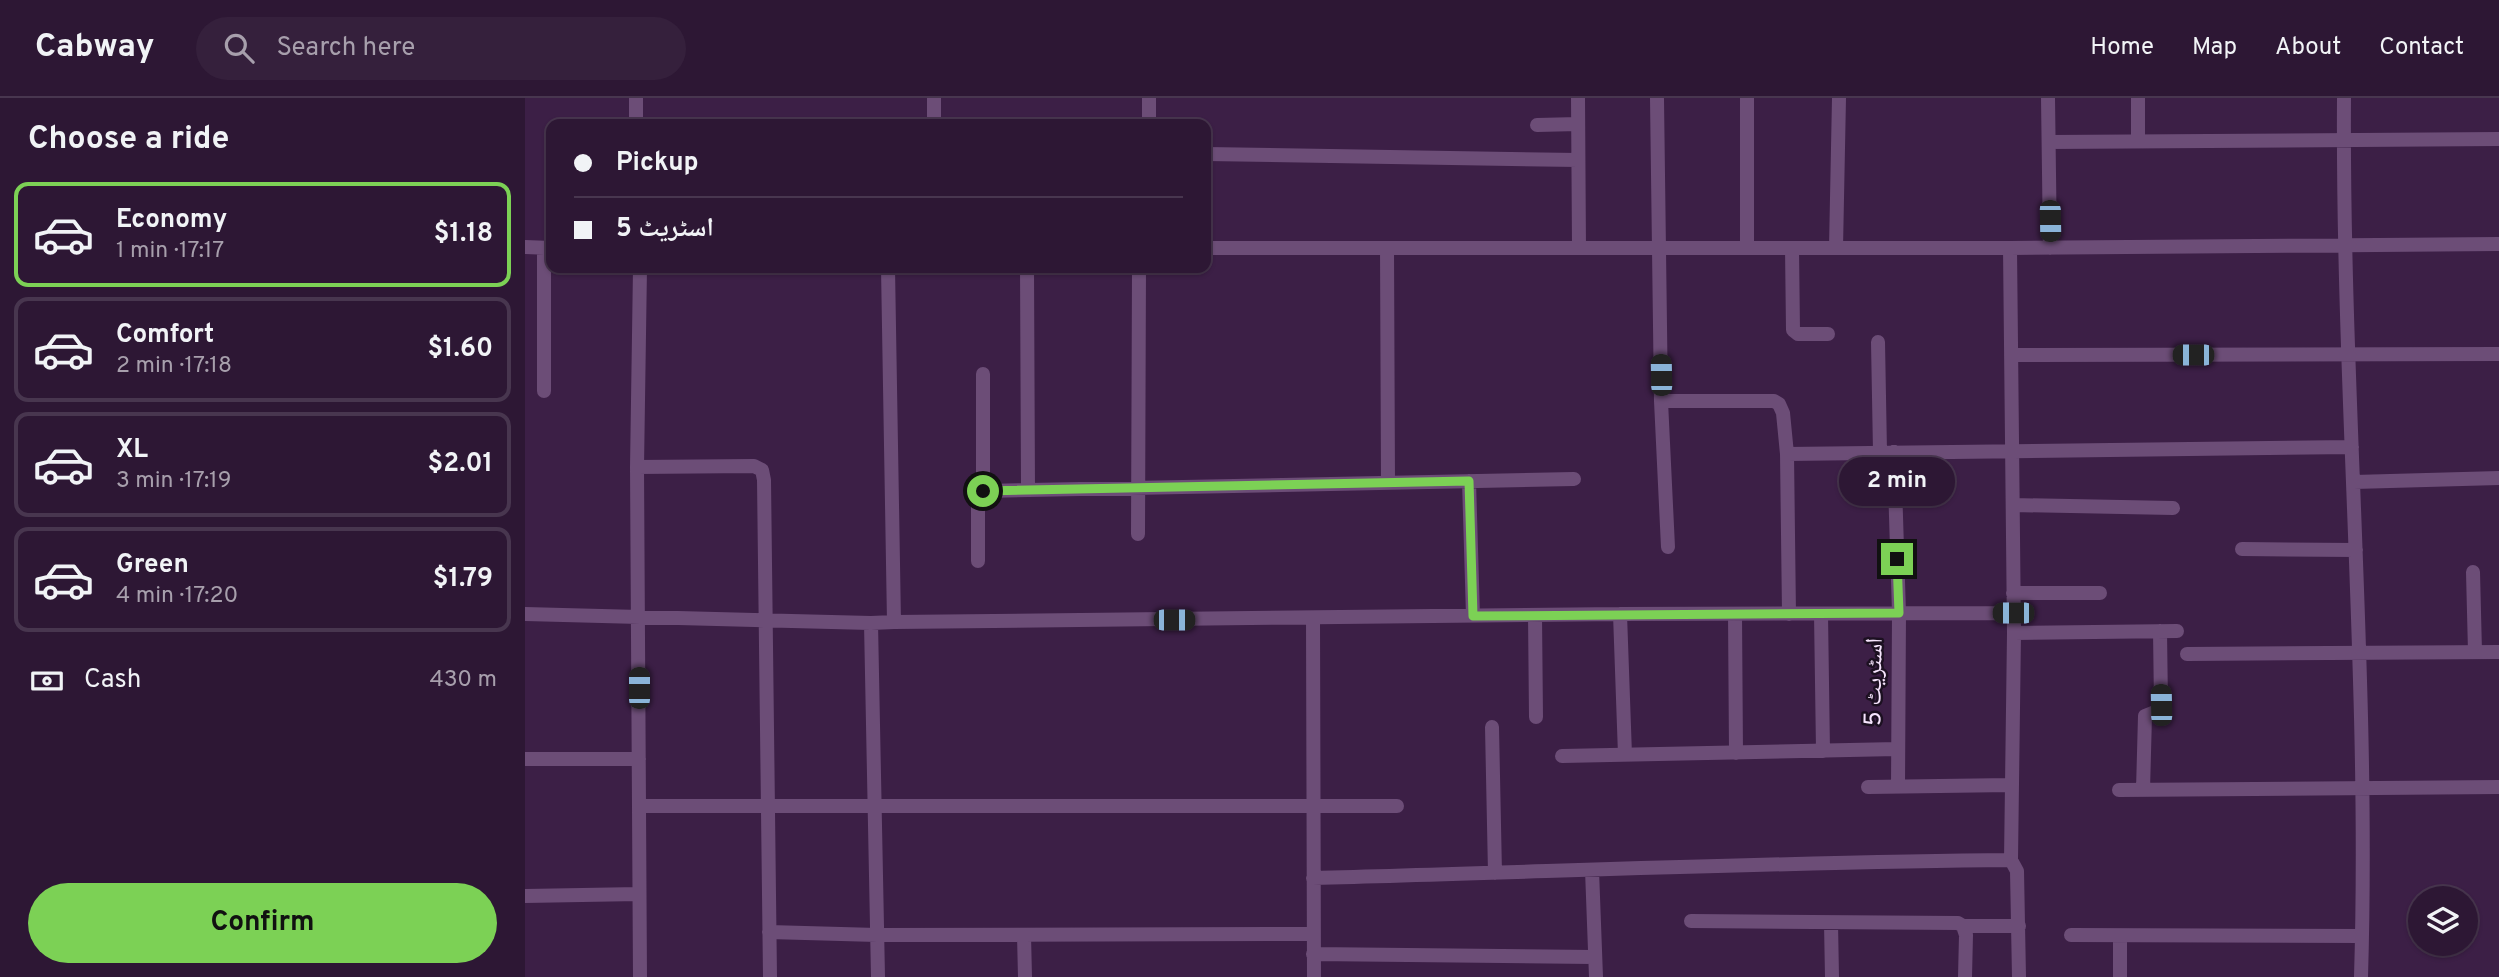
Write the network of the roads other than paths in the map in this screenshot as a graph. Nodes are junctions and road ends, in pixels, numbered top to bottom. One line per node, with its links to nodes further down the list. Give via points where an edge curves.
1 (636, 98): 11 (street)
2 (934, 98): 12 (street)
3 (1149, 98): 13 (street)
4 (1579, 98): 14 (street)
5 (1747, 98): 25 (street)
6 (1839, 98): 32 (street)
7 (2048, 98): 19 (street)
8 (2138, 98): 18 (street)
9 (2344, 98): 16 (street)
10 (1657, 99): 30 (street)
11 (636, 119)
12 (935, 119)
13 (1149, 119)
14 (1579, 124): 15 (street); 21 (street)
15 (1537, 125)
16 (2344, 139): 17 (street); 18 (street); 23 (street)
17 (2499, 139)
18 (2138, 141): 19 (street)
19 (2049, 142): 34 (street)
20 (1211, 155): 21 (street)
21 (1579, 160): 29 (street)
22 (2499, 244): 23 (street)
23 (2345, 245): 34 (street); 44 (street)
24 (525, 247): 26 (street)
25 (1747, 247): 30 (street); 31 (street)
26 (546, 248)
27 (1211, 248): 28 (street)
28 (1387, 248): 29 (street); 56 (street)
29 (1579, 248): 30 (street)
30 (1659, 248): 47 (street)
31 (1792, 248): 32 (street); 40 (street, via 1793,330)
32 (1836, 248): 33 (street)
33 (2010, 248): 34 (street); 43 (street)
34 (2050, 248)
35 (547, 273): 46 (street)
36 (640, 273): 52 (street)
37 (888, 273): 83 (street)
38 (1027, 273): 59 (street)
39 (1139, 273): 58 (street)
40 (1828, 334)
41 (1878, 342): 50 (street, اسٹریٹ 5)
42 (2499, 354): 44 (street)
43 (2011, 355): 44 (street); 49 (street)
44 (2349, 355): 48 (street)
45 (983, 374): 60 (street)
46 (544, 391)
47 (1661, 401): 51 (street, via 1774,401 1783,413); 64 (street)
48 (2352, 447): 49 (street); 57 (street)
49 (2011, 450): 50 (street); 61 (street)
50 (1887, 452): 51 (street); 71 (street, اسٹریٹ 5)
51 (1787, 454): 76 (street)
52 (638, 467): 80 (street); 82 (street, via 754,466 762,470)
53 (2499, 478): 57 (street)
54 (1574, 479): 55 (street)
55 (1469, 481): 56 (street); 79 (street)
56 (1388, 482): 58 (street)
57 (2354, 482): 66 (street)
58 (1139, 489): 59 (street); 63 (street)
59 (1028, 490): 60 (street)
60 (983, 491): 67 (street, via 978,499)
61 (2013, 505): 62 (street); 69 (street)
62 (2173, 508)
63 (1138, 534)
64 (1668, 547)
65 (2242, 549): 66 (street)
66 (2356, 550): 88 (street)
67 (978, 561)
68 (2473, 572): 89 (street)
69 (2013, 593): 70 (street); 72 (street)
70 (2100, 593)
71 (1899, 613): 72 (street); 77 (street); 94 (street, اسٹریٹ 5)
72 (2013, 613): 87 (street)
73 (525, 614): 80 (street)
74 (1620, 614): 75 (street); 78 (street); 97 (street)
75 (1735, 614): 76 (street); 96 (street)
76 (1789, 614): 77 (street)
77 (1821, 614): 95 (street)
78 (1535, 615): 79 (street); 92 (street)
79 (1473, 616): 81 (street)
80 (639, 617): 82 (street); 100 (street)
81 (1313, 619): 83 (street); 112 (street)
82 (765, 622): 84 (street); 109 (street)
83 (894, 622): 84 (street)
84 (871, 623): 110 (street)
85 (2160, 631): 86 (street); 87 (street); 107 (street, via 2161,705 2160,710 2145,716)
86 (2177, 631)
87 (2014, 633): 101 (street)
88 (2360, 652): 89 (street); 91 (street); 105 (street)
89 (2475, 652): 90 (street)
90 (2499, 652)
91 (2187, 653)
92 (1536, 717)
93 (1492, 727): 115 (street)
94 (1897, 750): 95 (street); 102 (street, اسٹریٹ 5)
95 (1823, 751): 96 (street)
96 (1736, 753): 97 (street)
97 (1625, 755): 98 (street)
98 (1562, 756)
99 (525, 759): 100 (street)
100 (639, 759): 108 (street)
101 (2011, 785): 102 (street); 113 (street)
102 (1898, 786): 103 (street)
103 (1868, 787)
104 (2499, 787): 105 (street)
105 (2361, 788): 107 (street); 129 (street)
106 (2119, 790): 107 (street)
107 (2143, 790)
108 (639, 806): 109 (street); 117 (street)
109 (768, 806): 110 (street); 123 (street)
110 (875, 806): 112 (street); 125 (street)
111 (1397, 806): 112 (street)
112 (1313, 807): 116 (street)
113 (2011, 860): 114 (street); 122 (street, via 2017,871)
114 (1592, 870): 115 (street); 131 (street)
115 (1495, 873): 116 (street)
116 (1313, 878): 124 (street)
117 (639, 894): 118 (street); 132 (street)
118 (525, 897)
119 (1691, 921): 120 (street)
120 (1831, 923): 121 (street); 138 (street)
121 (1963, 926): 122 (street); 139 (street)
122 (2019, 926): 140 (street)
123 (769, 932): 125 (street); 133 (street)
124 (1313, 934): 126 (street); 130 (street)
125 (877, 935): 126 (street); 134 (street)
126 (1024, 935): 135 (street)
127 (2071, 935): 128 (street)
128 (2120, 936): 129 (street); 141 (street)
129 (2362, 936): 142 (street)
130 (1313, 954): 131 (street); 136 (street)
131 (1593, 957): 137 (street)
132 (640, 977)
133 (770, 977)
134 (878, 977)
135 (1025, 977)
136 (1314, 977)
137 (1596, 977)
138 (1832, 977)
139 (1965, 977)
140 (2019, 977)
141 (2120, 977)
142 (2361, 977)

